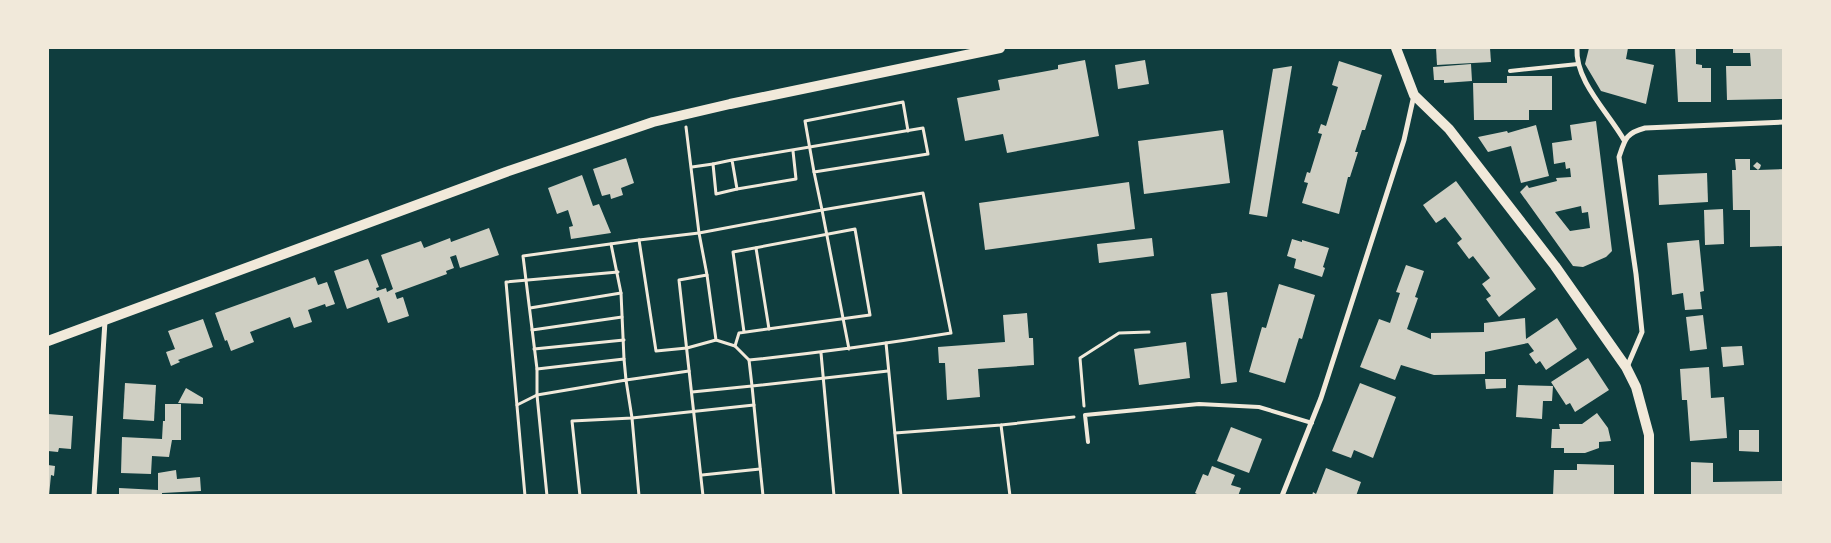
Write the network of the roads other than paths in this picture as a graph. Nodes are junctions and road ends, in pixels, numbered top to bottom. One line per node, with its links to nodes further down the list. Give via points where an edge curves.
1 (1000, 48): 9 (main road, via 653,122 506,172)
2 (1396, 48): 6 (main road)
3 (1577, 48): 4 (street)
4 (1578, 64): 5 (lane); 8 (street, via 1582,77)
5 (1510, 71)
6 (1414, 95): 11 (main road, via 1449,129 1555,266); 12 (street, via 1404,140)
7 (1784, 122): 8 (street, via 1645,128 1632,131)
8 (1624, 140): 11 (street, via 1619,157 1642,332)
9 (105, 321): 10 (main road); 14 (street)
10 (48, 341)
11 (1626, 367): 16 (main road, via 1636,387 1649,435)
12 (1312, 423): 13 (lane, via 1259,407 1199,404 1085,416); 15 (street)
13 (1088, 442)
14 (94, 496)
15 (1282, 496)
16 (1649, 496)

